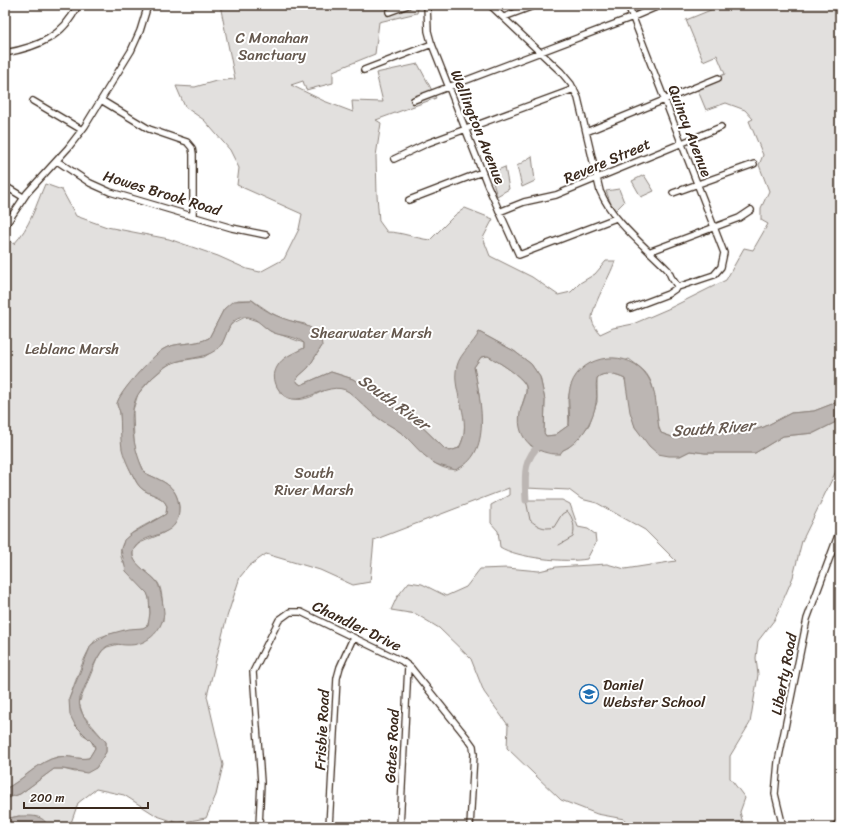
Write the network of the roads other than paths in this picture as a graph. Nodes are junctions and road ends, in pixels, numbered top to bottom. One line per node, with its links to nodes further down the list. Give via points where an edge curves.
1 (78, 5): 14 (street, via 71,19 47,40)
2 (148, 5): 20 (street, via 131,51)
3 (408, 5): 9 (street)
4 (427, 5): 12 (street, Wellington Avenue, via 428,31)
5 (490, 5): 10 (street)
6 (536, 5): 10 (street)
7 (628, 5): 11 (street, Quincy Avenue)
8 (661, 5): 11 (street)
9 (389, 12)
10 (504, 17): 13 (street)
11 (634, 17): 13 (street); 19 (street, Quincy Avenue)
12 (432, 44): 15 (street); 17 (street, Wellington Avenue)
13 (540, 52): 17 (street); 18 (street)
14 (5, 53)
15 (364, 70)
16 (718, 78): 19 (street)
17 (449, 87): 21 (street); 25 (street, Wellington Avenue)
18 (574, 89): 25 (street); 26 (street)
19 (665, 98): 26 (street); 27 (street, Quincy Avenue)
20 (101, 100): 24 (street); 40 (street, via 149,129 190,144 193,154)
21 (414, 100)
22 (34, 101): 24 (street)
23 (721, 127): 27 (street, Revere Street)
24 (82, 130): 29 (street)
25 (465, 130): 28 (street); 31 (street, Wellington Avenue)
26 (586, 132): 32 (street)
27 (682, 144): 32 (street, Revere Street); 33 (street, Quincy Avenue)
28 (394, 159)
29 (57, 161): 36 (street); 40 (street, Howes Brook Road, via 90,183 110,192)
30 (754, 164): 33 (street)
31 (482, 172): 37 (street); 39 (street, Wellington Avenue)
32 (597, 178): 39 (street, Revere Street, via 556,195 524,202); 41 (street, via 603,197)
33 (698, 185): 35 (street); 43 (street, Quincy Avenue)
34 (5, 186): 36 (street)
35 (673, 194)
36 (23, 198): 42 (street)
37 (409, 200)
38 (751, 210): 43 (street)
39 (499, 212): 41 (street, Wellington Avenue, via 519,254)
40 (193, 216): 44 (street, Howes Brook Road, via 254,234)
41 (616, 218): 45 (street)
42 (5, 226)
43 (714, 227): 45 (street); 46 (street, Quincy Avenue, via 724,253 720,267 710,276)
44 (266, 235)
45 (651, 251): 46 (street, via 668,270)
46 (678, 287): 47 (street, via 668,294)
47 (631, 308)
48 (840, 530): 56 (street, Liberty Road, via 807,619 778,762 775,794)
49 (353, 638): 50 (street, Chandler Drive); 52 (street, Chandler Drive, via 298,611 286,613 274,628 253,674 262,782); 53 (street, Frisbie Road, via 337,678)
50 (408, 666): 54 (street, Gates Road); 55 (street, Chandler Drive, via 473,746)
51 (840, 823): 57 (street)
52 (259, 827)
53 (329, 827)
54 (400, 827)
55 (470, 827)
56 (783, 827)
57 (833, 827)

